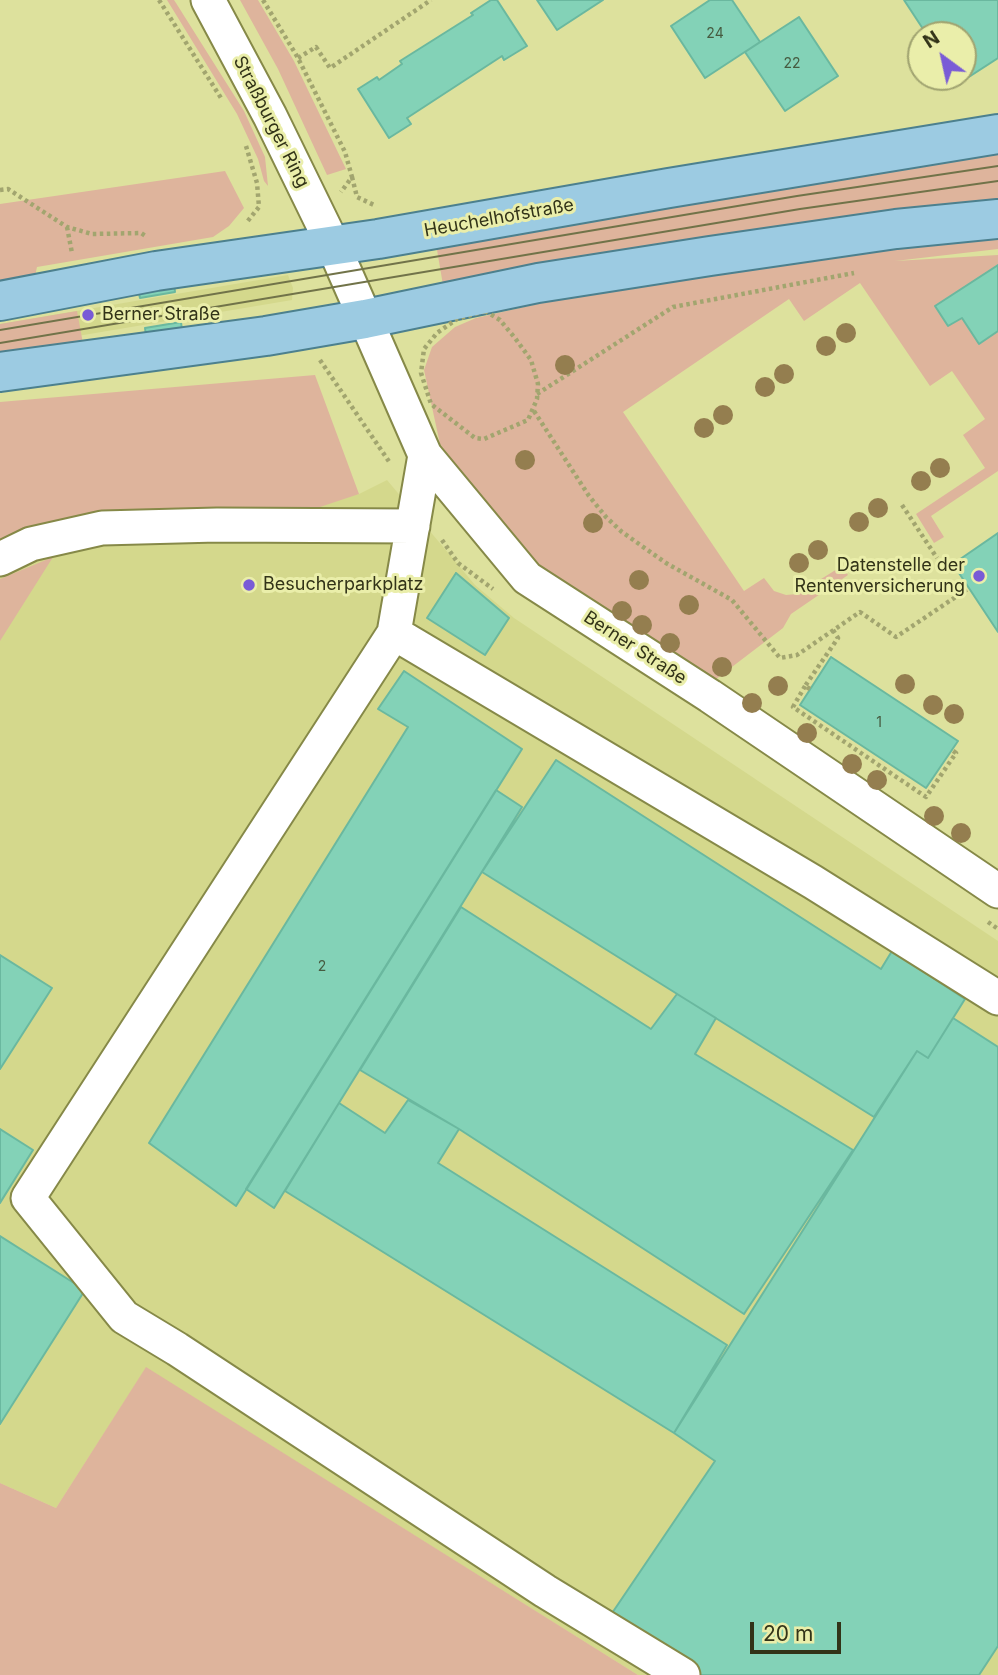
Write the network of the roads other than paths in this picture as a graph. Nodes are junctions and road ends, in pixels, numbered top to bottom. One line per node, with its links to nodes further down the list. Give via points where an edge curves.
1 (208, 0): 4 (street, Straßburger Ring)
2 (998, 134): 4 (main road, Heuchelhofstraße)
3 (998, 219): 6 (main road, via 897,229 617,271)
4 (333, 245): 5 (main road, Heuchelhofstraße, via 156,271); 6 (street, Straßburger Ring)
5 (0, 301)
6 (365, 319): 7 (main road); 8 (street, Berner Straße)
7 (0, 372)
8 (425, 455): 9 (street); 12 (street, Berner Straße, via 527,578)
9 (413, 526): 10 (street, via 102,528 31,544); 11 (street)
10 (0, 559)
11 (394, 633): 13 (street, via 813,882); 14 (street, via 28,1198 124,1317 545,1591)
12 (998, 891)
13 (998, 998)
14 (683, 1675)

